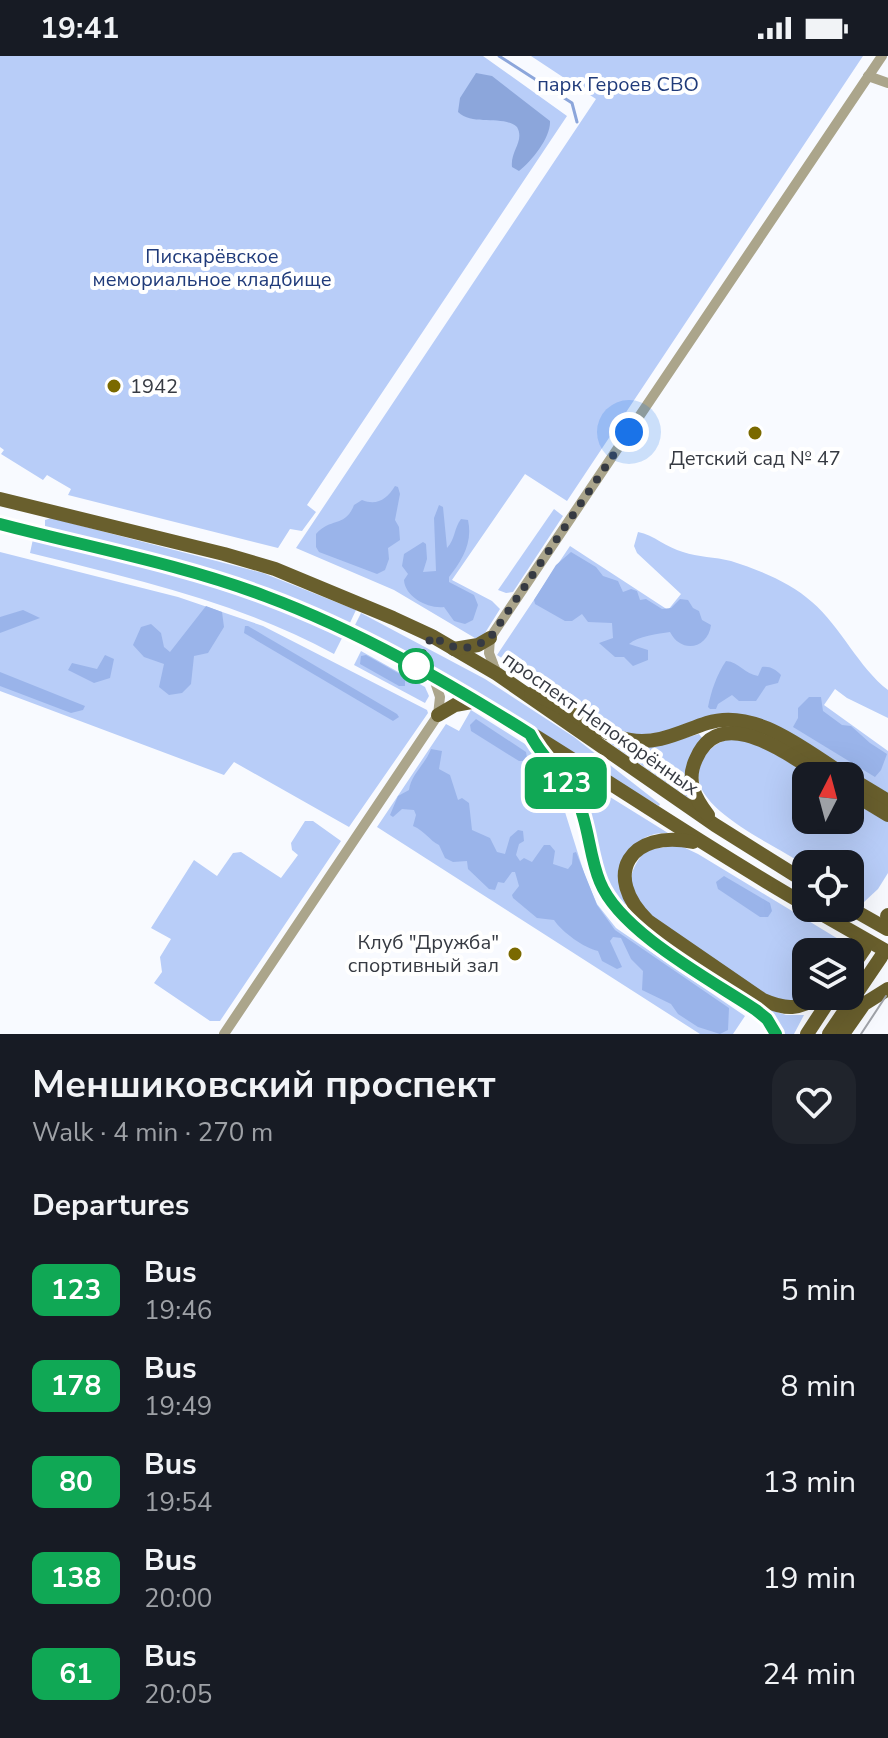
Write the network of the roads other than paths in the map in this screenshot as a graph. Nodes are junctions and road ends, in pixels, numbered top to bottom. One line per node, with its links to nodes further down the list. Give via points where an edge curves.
1 (882, 56): 2 (street)
2 (868, 76): 3 (street); 6 (street)
3 (888, 83)
4 (0, 499): 7 (main road, проспект Непокорённых, via 275,569)
5 (0, 524): 9 (main road, проспект Непокорённых, via 264,595 349,631)
6 (490, 638): 7 (main road); 8 (street)
7 (454, 649): 8 (main road, проспект Непокорённых)
8 (497, 674): 10 (main road, проспект Непокорённых)
9 (433, 676): 11 (main road, проспект Непокорённых); 12 (street, via 440,697)
10 (522, 692): 15 (main road, via 550,699 630,740 661,739 722,719 769,729); 20 (main road, проспект Непокорённых)
11 (477, 701): 12 (main road); 13 (main road, проспект Непокорённых)
12 (438, 715): 31 (street)
13 (530, 734): 21 (main road, проспект Непокорённых); 32 (main road, via 576,798 600,882 617,911 640,933 756,1010)
14 (797, 762): 20 (main road, via 748,735 714,737 697,755 690,780 697,801)
15 (823, 762)
16 (864, 787): 18 (main road)
17 (864, 800): 19 (main road)
18 (888, 801)
19 (888, 815)
20 (717, 826): 22 (main road, проспект Непокорённых)
21 (704, 845): 23 (main road, проспект Непокорённых); 29 (main road, via 675,838 646,842 626,869 630,900 648,921 763,1000)
22 (792, 873)
23 (792, 897)
24 (864, 913): 26 (main road, bridge)
25 (833, 922): 27 (main road, проспект Непокорённых, bridge)
26 (888, 922)
27 (877, 951): 34 (main road)
28 (888, 989): 35 (main road, via 864,1004)
29 (792, 1008)
30 (823, 1010): 33 (main road)
31 (224, 1034)
32 (776, 1034)
33 (807, 1034)
34 (829, 1034)
35 (843, 1034)

